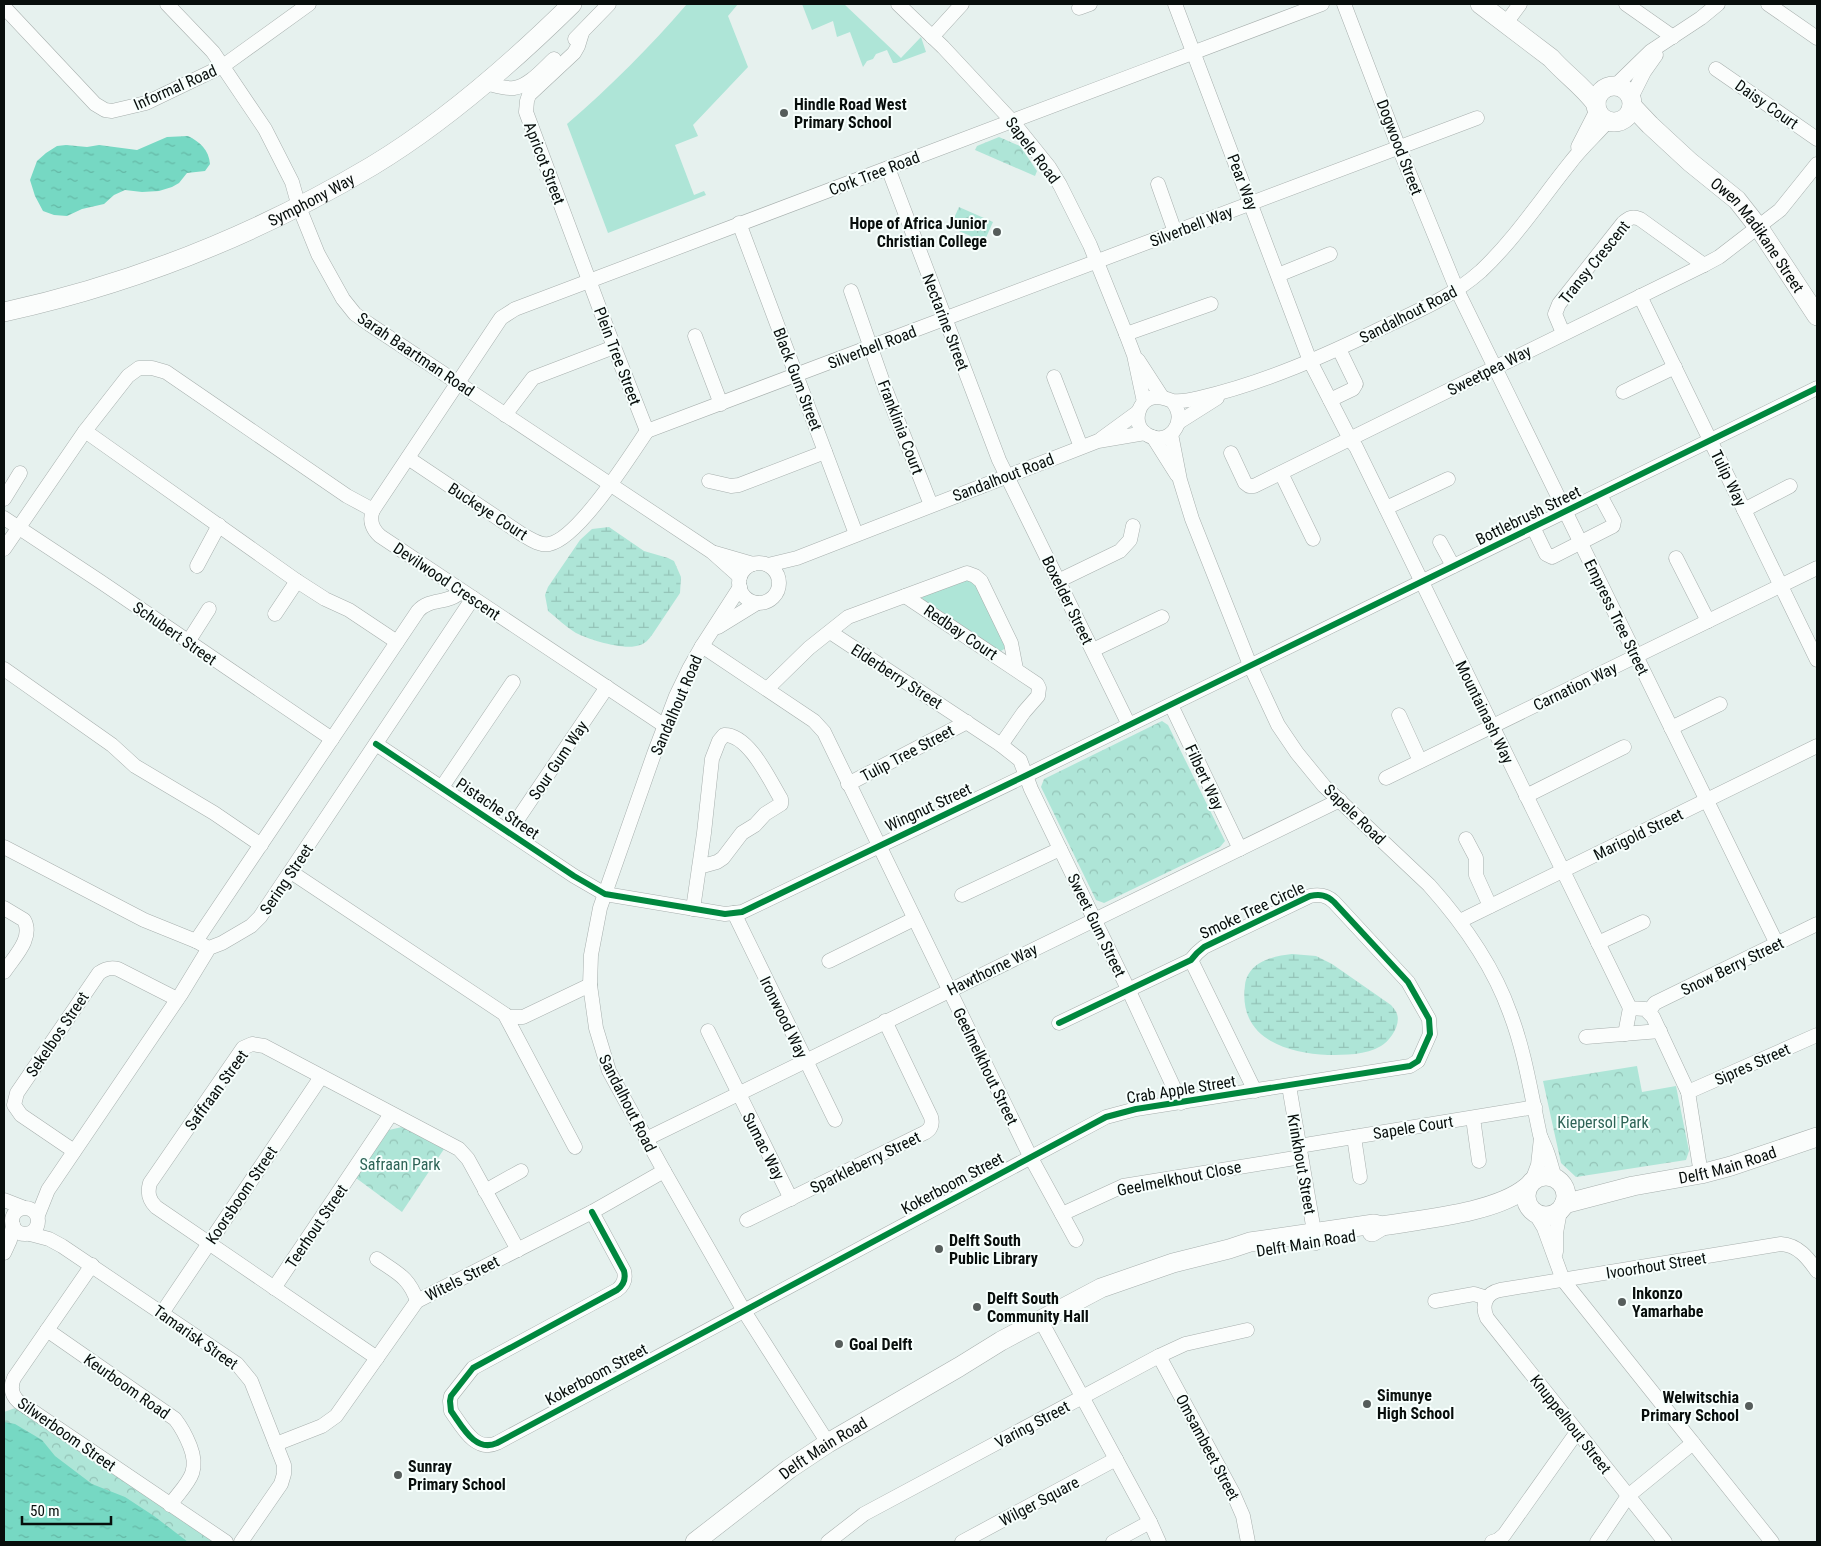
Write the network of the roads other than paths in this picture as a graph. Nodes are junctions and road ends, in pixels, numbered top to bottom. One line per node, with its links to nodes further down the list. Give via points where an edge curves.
1 (167, 4): 24 (street, Sarah Baartman Road)
2 (309, 4): 24 (street, Informal Road)
3 (572, 4): 26 (street, Symphony Way)
4 (609, 4): 17 (street, Apricot Street)
5 (898, 4): 19 (street, Sapele Road)
6 (962, 4): 19 (street)
7 (1175, 4): 22 (street, Pear Way)
8 (1322, 4): 22 (street, Cork Tree Road)
9 (1344, 4): 33 (street, Dogwood Street)
10 (1480, 4): 16 (street, Owen Madikane Street)
11 (1520, 4): 16 (street)
12 (1626, 4): 20 (street)
13 (1718, 4): 20 (street)
14 (1768, 4): 18 (street)
15 (4, 7): 24 (street, Informal Road, via 95,104 105,110 118,111 146,103)
16 (1506, 23): 23 (street, Owen Madikane Street)
17 (582, 33): 26 (street, Apricot Street, via 521,85 514,88); 47 (street, Apricot Street, via 574,53 530,95 526,112)
18 (1816, 33)
19 (932, 37): 31 (street, Sapele Road)
20 (1674, 37): 21 (street)
21 (1661, 46): 27 (street); 28 (street, via 1644,72)
22 (1194, 52): 31 (street, Cork Tree Road); 38 (street, Pear Way)
23 (1550, 58): 27 (street, Owen Madikane Street); 29 (street, Owen Madikane Street, via 1588,93)
24 (223, 66): 39 (street, Sarah Baartman Road, via 265,129 292,182)
25 (1716, 69): 32 (street, Daisy Court)
26 (485, 83): 39 (street, Symphony Way, via 380,160)
27 (1612, 86): 28 (street, via 1623,88); 29 (street, via 1598,95)
28 (1632, 102): 29 (street, via 1628,116); 34 (street, Owen Madikane Street, via 1650,125)
29 (1605, 114): 34 (street, Owen Madikane Street); 48 (street, Sandalhout Road, via 1507,244)
30 (1477, 118): 33 (street, Silverbell Way)
31 (1012, 121): 36 (street, Cork Tree Road); 44 (street, Sapele Road, via 1060,185)
32 (1817, 139)
33 (1399, 148): 38 (street, Silverbell Way); 48 (street, Dogwood Street)
34 (1690, 162): 41 (street, Owen Madikane Street, via 1729,192)
35 (1817, 164): 41 (street, Sweetpea Way, via 1789,201)
36 (888, 168): 40 (street, Cork Tree Road); 54 (street, Nectarine Street)
37 (1158, 184): 42 (street)
38 (1251, 203): 42 (street, Silverbell Way); 46 (street, Pear Way)
39 (299, 207): 52 (street, Symphony Way, via 202,252 142,274); 67 (street, Sarah Baartman Road, via 318,254 349,307 369,324)
40 (739, 223): 47 (street, Cork Tree Road); 65 (street, Black Gum Street)
41 (1759, 228): 45 (street, Sweetpea Way); 53 (street, Owen Madikane Street)
42 (1175, 232): 44 (street, Silverbell Way)
43 (1330, 254): 46 (street)
44 (1096, 262): 54 (street, Silverbell Road); 56 (street, Sapele Road)
45 (1704, 265): 50 (street, Sweetpea Way); 55 (street, Transy Crescent, via 1640,219 1630,218 1559,304 1555,314)
46 (1278, 275): 62 (street, Pear Way)
47 (589, 281): 58 (street, Plein Tree Street); 67 (street, Cork Tree Road, via 505,314)
48 (1457, 290): 60 (street, Sandalhout Road); 63 (street, Empress Tree Street)
49 (851, 291): 59 (street, Franklinia Court)
50 (1640, 296): 55 (street, Sweetpea Way); 64 (street, Tulip Way)
51 (1211, 304): 56 (street)
52 (4, 312)
53 (1817, 316)
54 (945, 319): 59 (street, Silverbell Road); 90 (street, Nectarine Street)
55 (1563, 333): 63 (street, Sweetpea Way)
56 (1126, 334): 61 (street, Sapele Road)
57 (695, 336): 73 (street)
58 (614, 347): 75 (street, via 533,378); 78 (street, Plein Tree Street)
59 (871, 348): 65 (street, Silverbell Road); 98 (street, Franklinia Court)
60 (1339, 349): 62 (street, Sandalhout Road); 72 (street, via 1356,384 1353,389)
61 (1134, 355): 71 (street, Sapele Road); 74 (street, Sapele Road)
62 (1310, 360): 69 (street, Sandalhout Road); 72 (street, Mountainash Way)
63 (1494, 367): 81 (street, Sweetpea Way); 102 (street, Empress Tree Street)
64 (1675, 367): 70 (street); 83 (street, Tulip Way)
65 (797, 375): 73 (street, Silverbell Road); 85 (street, Black Gum Street)
66 (1054, 377): 84 (street)
67 (458, 383): 75 (street, Sarah Baartman Road); 87 (street)
68 (1817, 388): 83 (street, Bottlebrush Street)
69 (1226, 392): 71 (street, Sandalhout Road, via 1188,401); 76 (street, Sandalhout Road)
70 (1623, 392)
71 (1167, 399): 74 (street, via 1152,397); 76 (street, via 1178,408)
72 (1330, 400): 81 (street, Mountainash Way)
73 (721, 404): 78 (street, Silverbell Road)
74 (1141, 407): 80 (street, via 1139,423); 82 (street, Sandalhout Road)
75 (506, 415): 94 (street, Sarah Baartman Road)
76 (1179, 422): 79 (street)
77 (85, 431): 100 (street, via 128,376 139,368 152,368 166,372 347,496); 104 (street); 107 (street)
78 (647, 431): 94 (street)
79 (1171, 434): 80 (street, via 1162,438); 92 (street, Sapele Road)
80 (1149, 435): 82 (street, Sandalhout Road); 92 (street, Sapele Road)
81 (1350, 438): 89 (street, Sweetpea Way); 99 (street, Mountainash Way)
82 (1098, 441): 84 (street, Sandalhout Road)
83 (1710, 441): 96 (street, Bottlebrush Street); 101 (street, Tulip Way)
84 (1080, 447): 90 (street, Sandalhout Road)
85 (825, 452): 93 (street, via 740,485); 108 (street, Black Gum Street)
86 (1231, 453): 89 (street, Sweetpea Way, via 1249,486)
87 (408, 458): 94 (street, Buckeye Court, via 523,535 544,544 555,542 569,532); 100 (street)
88 (20, 473): 97 (street)
89 (1281, 473): 109 (street)
90 (1007, 475): 98 (street, Sandalhout Road); 122 (street, Boxelder Street)
91 (1448, 479): 99 (street)
92 (1180, 480): 142 (street, Sapele Road, via 1192,519)
93 (709, 481)
94 (611, 485): 113 (street, Sarah Baartman Road)
95 (1790, 486): 101 (street)
96 (1600, 495): 102 (street, Bottlebrush Street); 111 (street, via 1614,521 1613,526)
97 (4, 499)
98 (931, 505): 108 (street, Sandalhout Road)
99 (1386, 508): 124 (street, Mountainash Way)
100 (373, 510): 127 (street, Devilwood Crescent, via 371,524 376,533)
101 (1744, 510): 126 (street, Tulip Way)
102 (1565, 512): 106 (street, Bottlebrush Street); 111 (street, Empress Tree Street)
103 (4, 518): 107 (street, Schubert Street)
104 (219, 526): 118 (street); 121 (street)
105 (1133, 526): 122 (street, via 1130,540 1120,551)
106 (1533, 527): 111 (street, via 1549,557); 119 (street, Bottlebrush Street)
107 (17, 528): 112 (street); 136 (street, Schubert Street)
108 (856, 534): 114 (street, Sandalhout Road)
109 (1313, 539)
110 (1440, 542): 119 (street)
111 (1580, 543): 140 (street, Empress Tree Street)
112 (4, 549)
113 (712, 552): 116 (street, Sarah Baartman Road); 123 (street, Sarah Baartman Road)
114 (797, 558): 117 (street, Sandalhout Road); 125 (street)
115 (1676, 558): 133 (street)
116 (753, 564): 117 (street); 123 (street, via 747,567)
117 (768, 565): 125 (street, via 778,576)
118 (198, 566)
119 (1454, 566): 124 (street, Bottlebrush Street)
120 (1817, 568): 126 (street, Carnation Way)
121 (297, 581): 131 (street); 137 (street)
122 (1058, 581): 139 (street, Boxelder Street)
123 (740, 582): 129 (street, via 743,595); 134 (street)
124 (1422, 582): 142 (street, Bottlebrush Street); 154 (street, Mountainash Way)
125 (779, 583): 129 (street, via 773,598)
126 (1781, 585): 133 (street, Carnation Way); 141 (street, Tulip Way)
127 (467, 594): 137 (street, via 421,607); 146 (street, Devilwood Crescent); 157 (street, Sering Street)
128 (905, 596): 135 (street, Redbay Court, via 848,617); 144 (street, Redbay Court); 144 (street, Redbay Court, via 961,574 975,576 1011,643)
129 (757, 603): 134 (street)
130 (209, 609): 136 (street)
131 (275, 614)
132 (1162, 617): 139 (street)
133 (1708, 621): 140 (street, Carnation Way)
134 (713, 630): 138 (street, Sandalhout Road)
135 (830, 632): 147 (street); 151 (street, Elderberry Street)
136 (188, 642): 156 (street, Schubert Street)
137 (397, 642): 156 (street)
138 (702, 646): 147 (street, Geelmelkhout Street); 153 (street, Sandalhout Road)
139 (1093, 650): 152 (street, Boxelder Street)
140 (1636, 656): 154 (street, Carnation Way); 155 (street, Empress Tree Street)
141 (1817, 660)
142 (1250, 665): 149 (street, Wingnut Street); 167 (street, Sapele Road, via 1272,715 1289,742 1310,770)
143 (4, 669): 171 (street, via 112,745 134,766)
144 (1016, 669): 158 (street, Redbay Court, via 1034,682 1039,692)
145 (513, 682): 165 (street)
146 (607, 688): 153 (street, Devilwood Crescent); 169 (street, Sour Gum Way)
147 (767, 689): 164 (street, Geelmelkhout Street, via 821,728)
148 (1720, 704): 155 (street)
149 (1171, 705): 152 (street, Wingnut Street); 175 (street, Filbert Way)
150 (1399, 715): 161 (street)
151 (966, 722): 158 (street, Elderberry Street); 164 (street, Tulip Tree Street)
152 (1130, 725): 162 (street, Wingnut Street)
153 (665, 726): 179 (street, Sandalhout Road)
154 (1492, 726): 161 (street, Carnation Way); 166 (street, Mountainash Way)
155 (1671, 728): 168 (street, Empress Tree Street)
156 (332, 739): 171 (street)
157 (376, 744): 165 (street, Pistache Street); 178 (street, Sering Street)
158 (1001, 745): 162 (street, Elderberry Street, via 1020,760)
159 (1817, 746): 168 (street, Marigold Street)
160 (1624, 748): 166 (street)
161 (1420, 761): 163 (street, Carnation Way)
162 (1026, 775): 173 (street, Wingnut Street); 174 (street, Sweet Gum Street)
163 (1386, 778)
164 (848, 784): 173 (street, Geelmelkhout Street)
165 (442, 788): 169 (street, Pistache Street)
166 (1526, 796): 177 (street, Mountainash Way)
167 (1340, 800): 175 (street, Hawthorne Way); 187 (street, Sapele Road, via 1429,885)
168 (1707, 800): 177 (street, Marigold Street); 192 (street, Empress Tree Street)
169 (509, 832): 179 (street, Pistache Street)
170 (1466, 839): 181 (street, via 1476,858 1476,875)
171 (261, 845): 190 (street)
172 (4, 846): 190 (street, via 144,920)
173 (878, 846): 184 (street, Wingnut Street, via 749,909); 185 (street, Geelmelkhout Street)
174 (1060, 849): 180 (street); 186 (street, Sweet Gum Street)
175 (1240, 849): 186 (street, Hawthorne Way)
176 (699, 867): 176 (street, via 723,858 742,833 781,804 757,758 730,735 724,735 719,741 712,759); 183 (street)
177 (1563, 871): 181 (street, Marigold Street); 191 (street, Mountainash Way)
178 (291, 872): 193 (street, Sering Street, via 256,921); 203 (street)
179 (606, 894): 183 (street, Wingnut Street); 197 (street, Sandalhout Road, via 595,931)
180 (962, 896)
181 (1490, 906): 187 (street, Marigold Street)
182 (4, 908): 196 (street, via 24,920 28,932)
183 (693, 909): 184 (street, Wingnut Street)
184 (734, 913): 211 (street, Ironwood Way)
185 (914, 919): 195 (street); 198 (street, Geelmelkhout Street)
186 (1094, 919): 198 (street, Hawthorne Way); 199 (street, Sweet Gum Street)
187 (1460, 921): 218 (street, Sapele Road, via 1484,957 1507,1004)
188 (1643, 922): 191 (street)
189 (1817, 924): 192 (street, Snow Berry Street)
190 (196, 941): 193 (street)
191 (1598, 943): 201 (street, Mountainash Way)
192 (1777, 944): 202 (street, Snow Berry Street, via 1655,1003)
193 (209, 948): 200 (street)
194 (1191, 960): 199 (street, Smoke Tree Circle); 213 (street, Smoke Tree Circle, via 1200,950 1235,932 1310,896 1322,895 1334,902 1408,982 1429,1019 1431,1029 1414,1064); 214 (street)
195 (829, 961)
196 (4, 972)
197 (590, 985): 203 (street, via 523,1017); 225 (street, Sandalhout Road, via 596,1028 609,1071)
198 (949, 990): 204 (street, Hawthorne Way); 229 (street, Geelmelkhout Street)
199 (1129, 990): 205 (street, Smoke Tree Circle); 217 (street, Sweet Gum Street)
200 (177, 999): 227 (street); 227 (street, Sekelbos Street, via 118,969 103,970 17,1093 14,1105 18,1112)
201 (1630, 1008): 202 (street); 208 (street)
202 (1649, 1011): 207 (street)
203 (505, 1015): 226 (street)
204 (885, 1021): 211 (street, Hawthorne Way); 240 (street, Sparkleberry Street, via 931,1117 930,1129)
205 (1059, 1023)
206 (708, 1031): 216 (street, Sumac Way)
207 (1660, 1031): 208 (street); 215 (street)
208 (1625, 1034): 210 (street)
209 (1817, 1035): 215 (street, Sipres Street)
210 (1586, 1037)
211 (806, 1060): 216 (street, Hawthorne Way); 221 (street, Ironwood Way)
212 (321, 1077): 219 (street, Saffraan Street); 254 (street, Koorsboom Street); 254 (street, Saffraan Street, via 264,1046 247,1045 150,1183 149,1195 156,1207)
213 (1289, 1086): 214 (street, Smoke Tree Circle); 228 (street, Krinkhout Street)
214 (1255, 1091): 217 (street, Crab Apple Street)
215 (1688, 1092): 233 (street)
216 (738, 1094): 225 (street, Hawthorne Way); 240 (street, Sumac Way)
217 (1181, 1103): 229 (street, Crab Apple Street, via 1106,1117)
218 (1535, 1107): 220 (street, Sapele Court); 224 (street, Sapele Road)
219 (391, 1114): 239 (street, Saffraan Street, via 459,1149); 263 (street, Teerhout Street)
220 (1473, 1118): 223 (street, Sapele Court); 230 (street, Sapele Court)
221 (835, 1120)
222 (1817, 1136): 233 (street, Delft Main Road, via 1764,1156)
223 (1354, 1137): 228 (street, Sapele Court); 234 (street, Sapele Court)
224 (1541, 1137): 235 (street, Sapele Road); 236 (street, Sapele Road, via 1538,1165)
225 (646, 1139): 231 (street, Sandalhout Road)
226 (575, 1147)
227 (74, 1151): 238 (street)
228 (1300, 1151): 246 (street, Geelmelkhout Close, via 1123,1186); 252 (street, Krinkhout Street)
229 (1030, 1156): 246 (street); 267 (street, Kokerboom Street)
230 (1479, 1161)
231 (664, 1171): 244 (street, Witels Street); 267 (street, Sandalhout Road)
232 (521, 1172): 239 (street)
233 (1701, 1174): 237 (street, Delft Main Road)
234 (1360, 1177)
235 (1557, 1180): 236 (street, via 1543,1176); 237 (street, Delft Main Road, via 1584,1188); 243 (street, via 1566,1192)
236 (1529, 1184): 245 (street, via 1525,1199); 247 (street, Delft Main Road, via 1508,1200)
237 (1634, 1186): 243 (street, Delft Main Road)
238 (48, 1190): 242 (street); 248 (street)
239 (485, 1191): 256 (street, Saffraan Street)
240 (791, 1199): 250 (street, Sparkleberry Street)
241 (4, 1200): 242 (street)
242 (24, 1207): 248 (street, via 32,1209); 249 (street)
243 (1562, 1208): 245 (street, via 1545,1217); 259 (street, via 1556,1233)
244 (592, 1212): 256 (street, Witels Street); 267 (street, Kokerboom Street, via 624,1270 622,1285 469,1371 451,1396 450,1406 478,1444 496,1443)
245 (1533, 1212): 247 (street, Delft Main Road); 259 (street, via 1541,1222)
246 (1062, 1214): 253 (street)
247 (1456, 1214): 252 (street, Delft Main Road, via 1382,1226 1369,1233)
248 (39, 1218): 251 (street, via 37,1228); 255 (street, Tamarisk Street)
249 (9, 1219): 251 (street, via 20,1233); 257 (street)
250 (747, 1220)
251 (27, 1234): 255 (street, Tamarisk Street); 257 (street)
252 (1315, 1237): 269 (street, Delft Main Road, via 1248,1252 1229,1250 1173,1263 1101,1288)
253 (1076, 1240)
254 (209, 1243): 263 (street, Saffraan Street); 268 (street, Koorsboom Street)
255 (62, 1246): 260 (street, Tamarisk Street)
256 (518, 1250): 265 (street, Witels Street)
257 (6, 1251)
258 (377, 1259): 265 (street, via 408,1282)
259 (1556, 1259): 262 (street)
260 (92, 1265): 268 (street, Tamarisk Street); 270 (street, Silwerboom Street)
261 (1816, 1266): 262 (street, Ivoorhout Street, via 1798,1250 1781,1244)
262 (1563, 1280): 264 (street, Ivoorhout Street, via 1495,1291); 278 (street)
263 (274, 1288): 273 (street, Saffraan Street)
264 (1486, 1300): 266 (street, Ivoorhout Street, via 1474,1294); 276 (street, Knuppelhout Street, via 1487,1318)
265 (417, 1301): 273 (street, Witels Street)
266 (1435, 1301)
267 (744, 1311): 277 (street, Sandalhout Road)
268 (162, 1313): 279 (street, Tamarisk Street, via 242,1368 251,1381)
269 (1043, 1324): 274 (street); 277 (street, Delft Main Road, via 1001,1340)
270 (48, 1330): 275 (street, Silwerboom Street, via 14,1378); 282 (street, Keurboom Road, via 181,1426 195,1464 192,1475)
271 (1247, 1330): 272 (street, Varing Street, via 1185,1344)
272 (1159, 1356): 274 (street, Varing Street); 291 (street, Omsambeet Street, via 1233,1493 1243,1516)
273 (377, 1358): 279 (street, Witels Street, via 332,1420)
274 (1082, 1397): 280 (street); 287 (street, Varing Street, via 864,1514)
275 (10, 1402): 282 (street, Silwerboom Street)
276 (1577, 1432): 281 (street, Knuppelhout Street); 292 (street, via 1504,1535)
277 (828, 1442): 286 (street, Delft Main Road)
278 (1692, 1443): 281 (street); 295 (street)
279 (276, 1444): 285 (street, Tamarisk Street, via 284,1465 283,1479)
280 (1116, 1459): 283 (street); 288 (street, Wilger Square)
281 (1628, 1496): 293 (street); 294 (street, Knuppelhout Street)
282 (170, 1505): 284 (street, Silwerboom Street)
283 (1150, 1522): 289 (street); 290 (street)
284 (226, 1542)
285 (241, 1542)
286 (694, 1542)
287 (828, 1542)
288 (962, 1542)
289 (1113, 1542)
290 (1160, 1542)
291 (1248, 1542)
292 (1492, 1542)
293 (1597, 1542)
294 (1665, 1542)
295 (1772, 1542)

